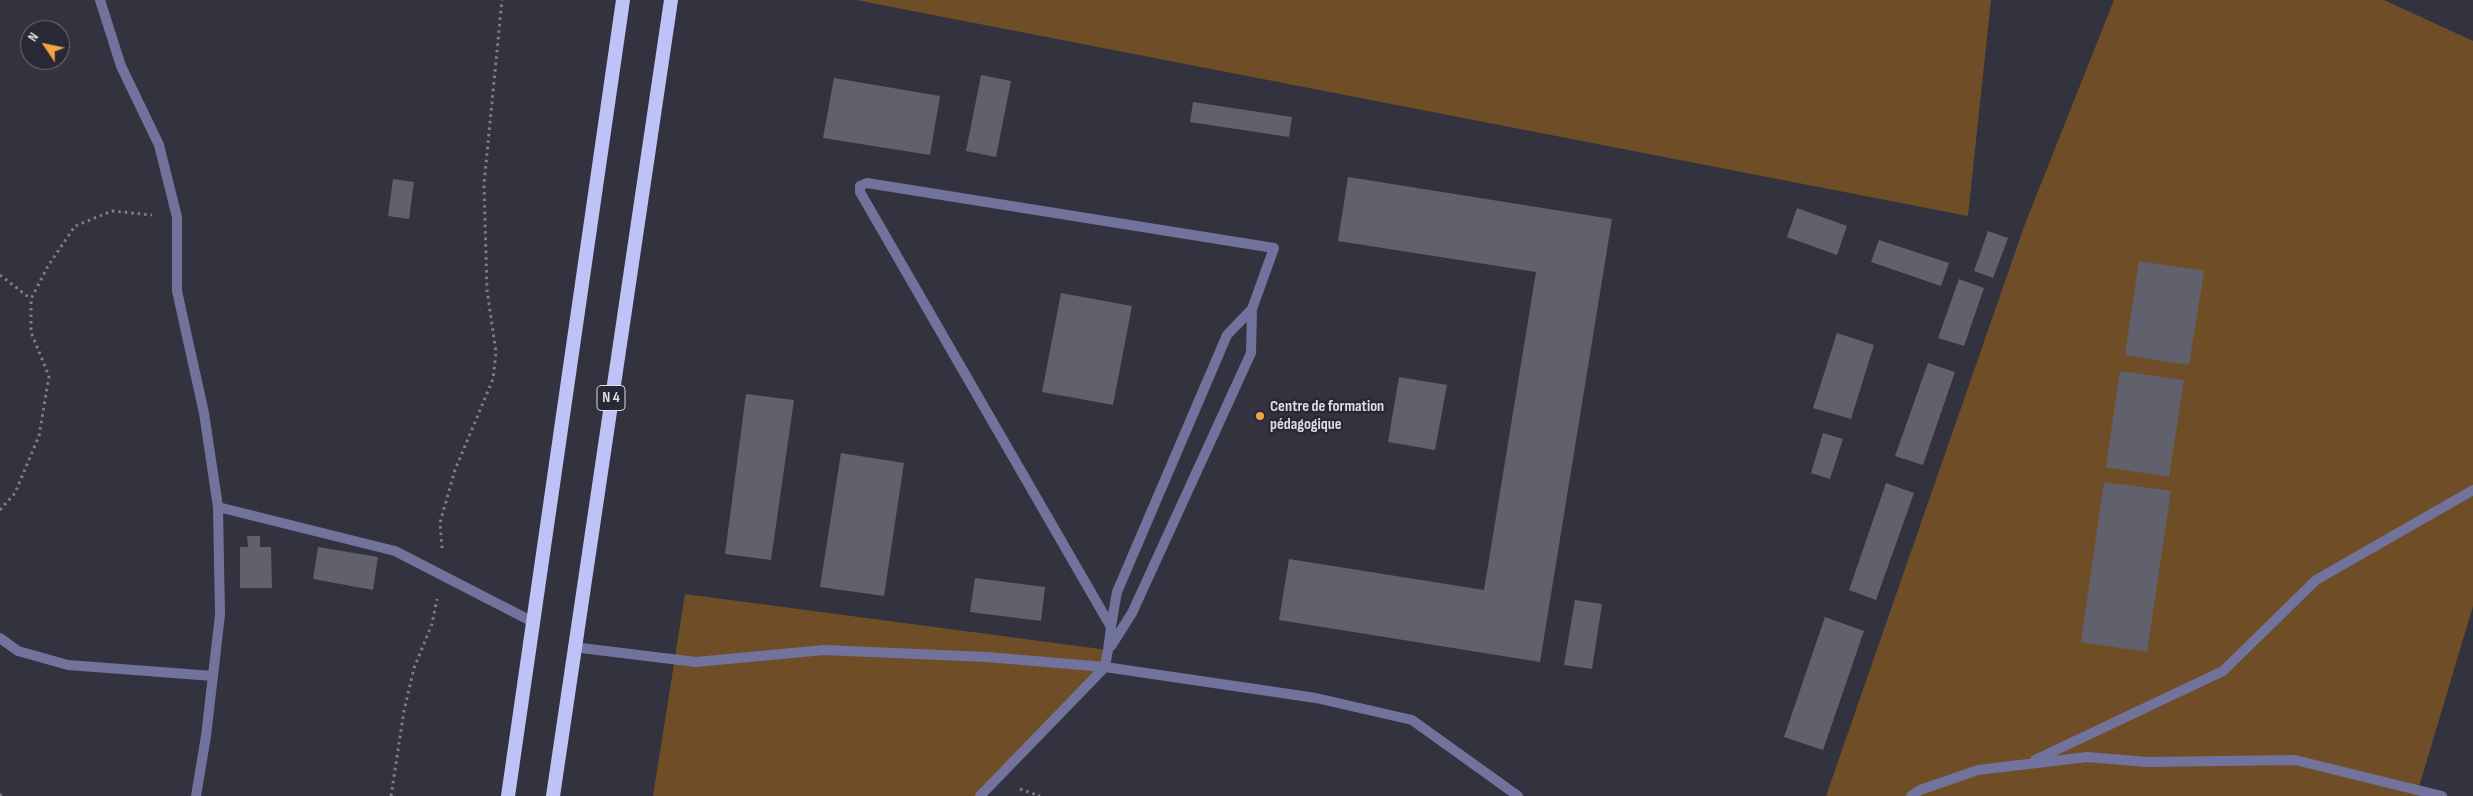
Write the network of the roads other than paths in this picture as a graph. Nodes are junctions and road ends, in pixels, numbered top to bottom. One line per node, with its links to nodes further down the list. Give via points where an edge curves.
1 (100, 0): 6 (street, via 121,66 159,145 176,217 177,291 204,413)
2 (623, 0): 7 (highway)
3 (671, 0): 10 (highway, N 4)
4 (1252, 309): 8 (street, via 1227,335 1117,592); 8 (street, via 1274,248 867,183 860,186 860,192); 11 (street, via 1251,353 1132,613)
5 (2473, 490): 14 (street, via 2316,580 2223,671)
6 (218, 507): 7 (street, via 395,551); 13 (street, via 220,615)
7 (533, 622): 16 (highway)
8 (1112, 627): 11 (street)
9 (0, 638): 13 (street, via 18,651 68,665)
10 (573, 647): 12 (street, via 696,662 824,650 987,657); 17 (highway, N 4)
11 (1108, 650): 12 (street)
12 (1105, 667): 18 (street); 19 (street, via 1316,698 1412,720)
13 (213, 676): 15 (street)
14 (2026, 764): 20 (street, via 1978,770); 21 (street, via 2087,757 2148,762 2296,760)
15 (196, 796)
16 (508, 796)
17 (553, 796)
18 (980, 796)
19 (1518, 796)
20 (1911, 796)
21 (2442, 796)

